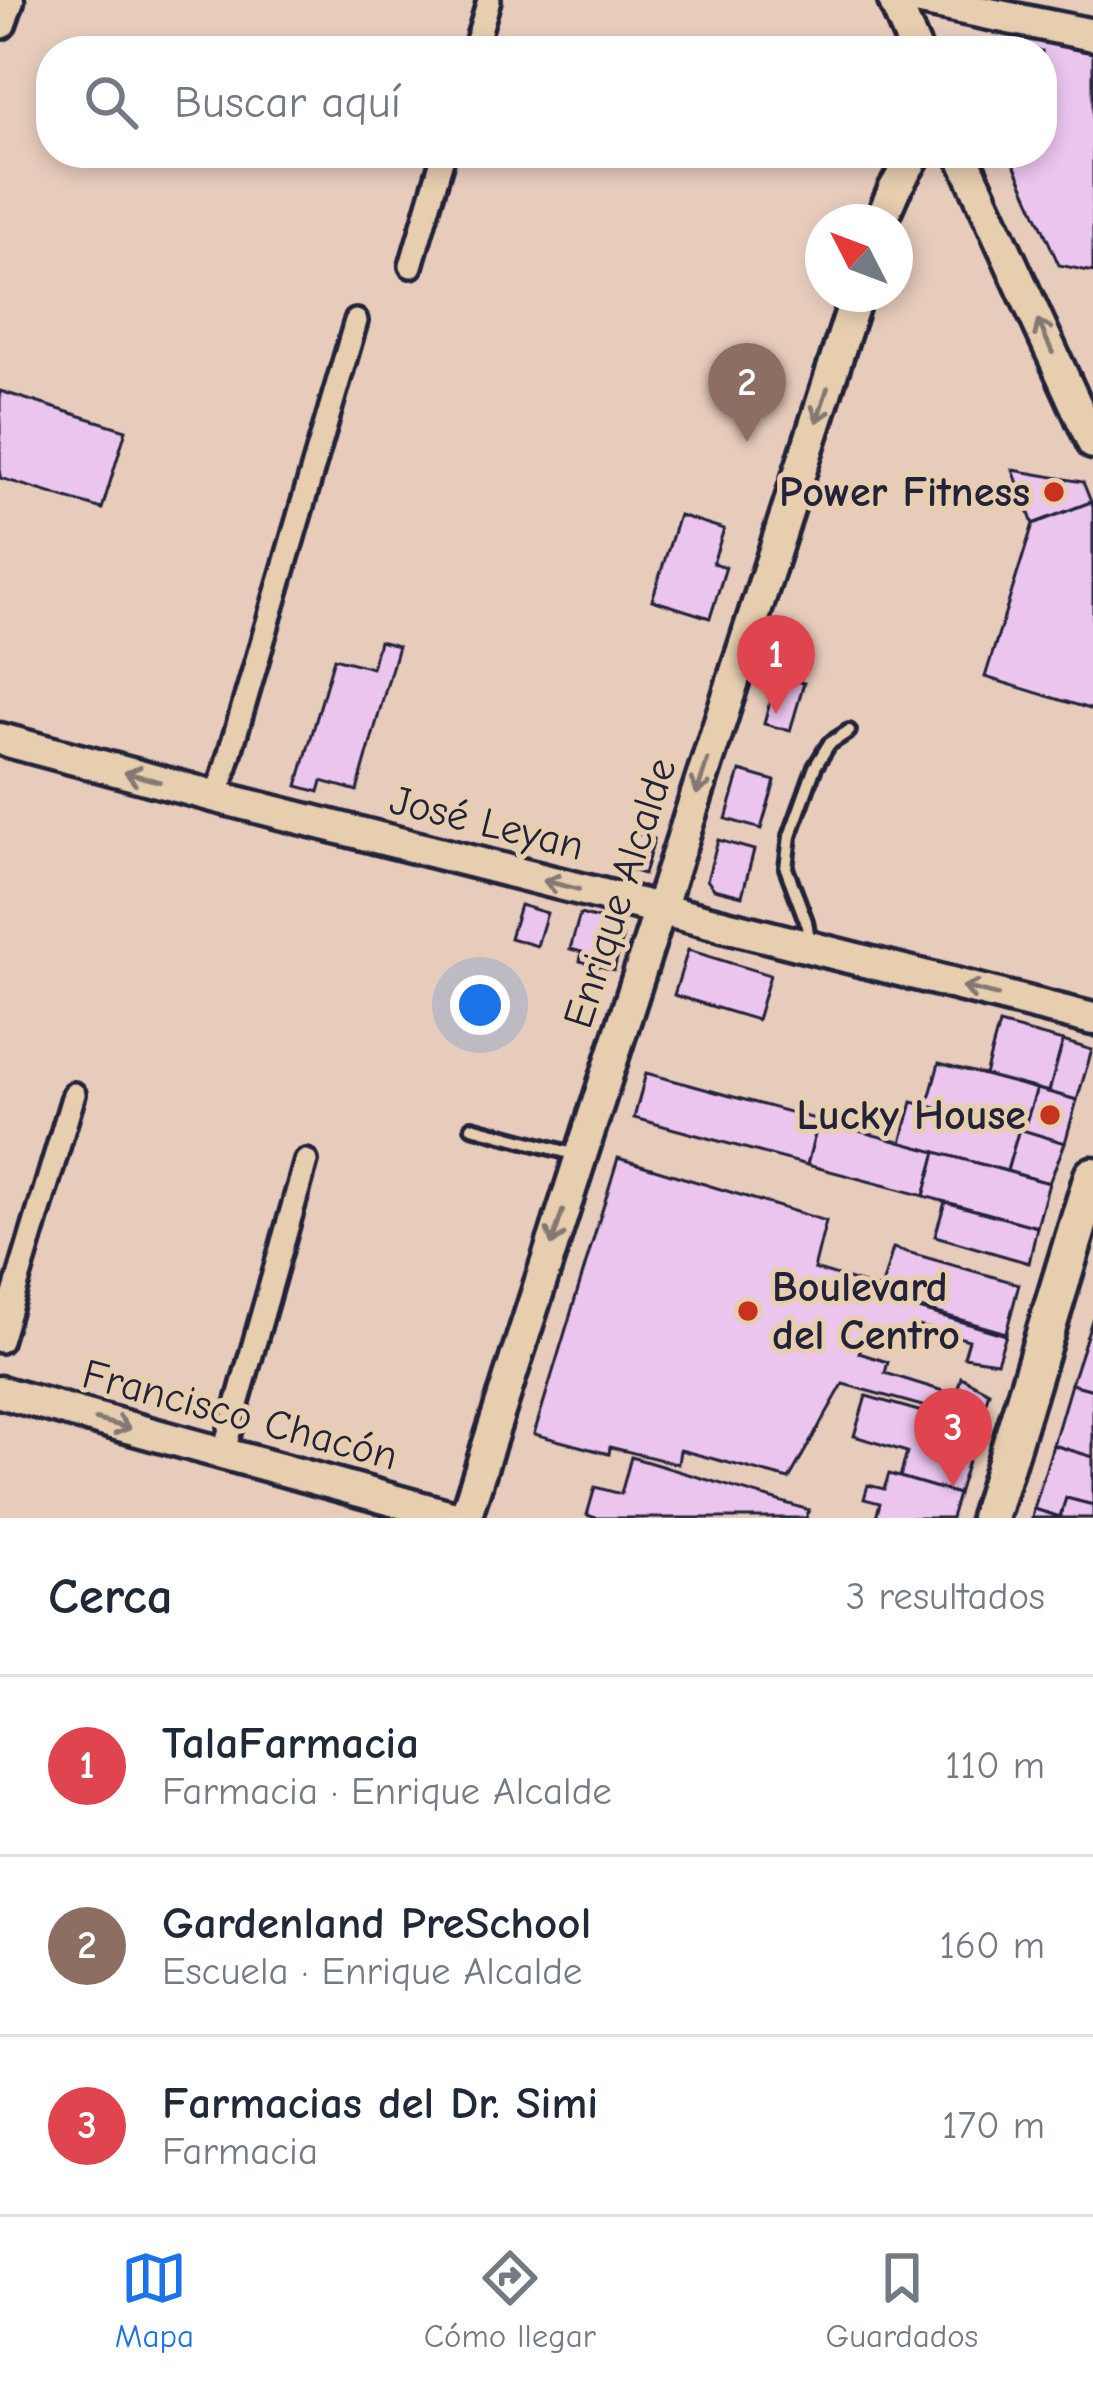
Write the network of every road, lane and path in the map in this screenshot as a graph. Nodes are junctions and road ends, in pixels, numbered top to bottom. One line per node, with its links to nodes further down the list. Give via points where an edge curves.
1 (8, 0): 6 (street)
2 (489, 0): 8 (street)
3 (893, 0): 9 (street)
4 (920, 0): 5 (street)
5 (966, 4): 7 (street)
6 (0, 23)
7 (1093, 34)
8 (478, 36)
9 (909, 36)
10 (440, 168): 14 (street)
11 (907, 168): 13 (street)
12 (969, 168): 17 (street, one-way to 12)
13 (887, 204)
14 (411, 266)
15 (851, 312): 21 (street, Enrique Alcalde, one-way to 21)
16 (356, 321): 20 (street)
17 (1093, 443)
18 (849, 731): 22 (lane, via 815,767 790,836 789,884)
19 (0, 739): 20 (street, José Leyan, one-way to 19)
20 (217, 797): 21 (street, José Leyan, one-way to 20)
21 (659, 910): 22 (street, José Leyan); 26 (street, Enrique Alcalde)
22 (811, 948): 23 (street, José Leyan, one-way to 22)
23 (1093, 1019)
24 (74, 1094): 29 (street)
25 (472, 1127): 26 (lane)
26 (580, 1156): 32 (street, Enrique Alcalde, one-way to 32)
27 (306, 1161): 31 (street)
28 (1093, 1176): 33 (main road)
29 (0, 1341)
30 (0, 1393): 31 (street, Francisco Chacón, one-way to 31)
31 (223, 1454): 32 (street, Francisco Chacón)
32 (461, 1518)
33 (989, 1518)

